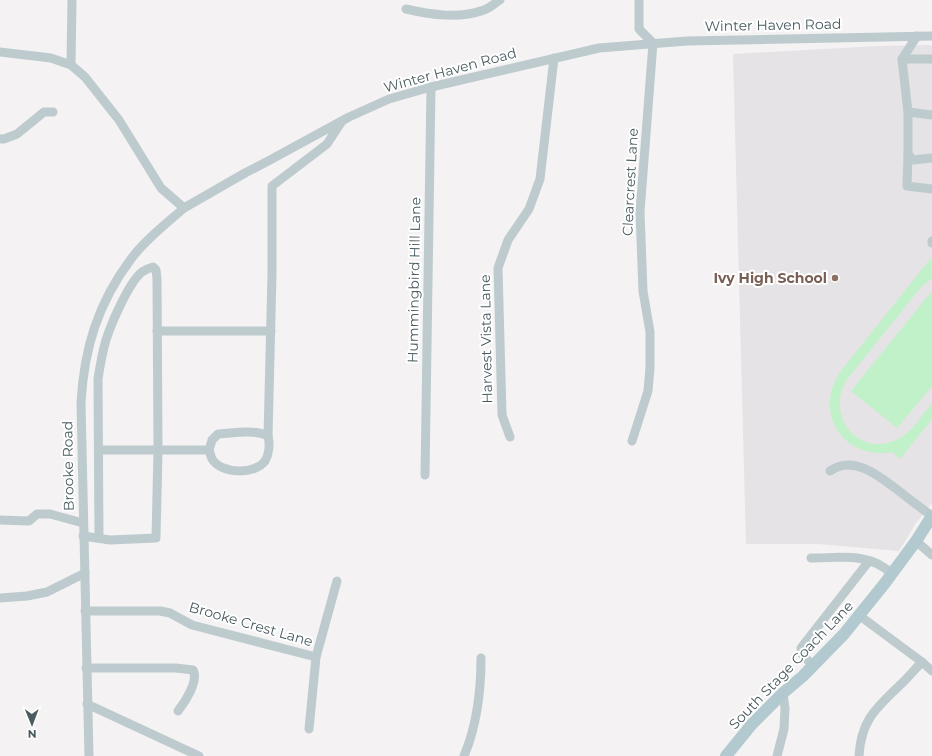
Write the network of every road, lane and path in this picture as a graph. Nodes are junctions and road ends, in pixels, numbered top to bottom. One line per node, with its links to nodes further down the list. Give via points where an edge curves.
1 (72, 0): 12 (street)
2 (500, 0): 4 (street, via 486,10 467,15 432,15)
3 (638, 0): 7 (street, via 639,29)
4 (406, 9)
5 (917, 36): 6 (street, Winter Haven Road); 7 (street, Winter Haven Road); 10 (street)
6 (932, 36)
7 (653, 43): 9 (street, Winter Haven Road, via 599,48); 27 (street, Clearcrest Lane, via 640,212 643,291 650,332 650,368 648,391)
8 (0, 52): 12 (street, via 51,58)
9 (554, 58): 13 (street, Winter Haven Road); 26 (street, Harvest Vista Lane, via 540,179 529,209 508,240 498,268 502,415)
10 (902, 59): 11 (street); 15 (street)
11 (932, 59)
12 (71, 66): 22 (street, via 85,78 119,120 161,188)
13 (431, 86): 17 (street, Winter Haven Road, via 389,99); 32 (street, Hummingbird Hill Lane)
14 (52, 112): 18 (street, via 44,112 17,134)
15 (908, 112): 16 (street); 19 (street)
16 (932, 115)
17 (343, 120): 22 (street, Winter Haven Road); 24 (street, via 327,144 272,186)
18 (0, 139)
19 (908, 154): 20 (street, via 913,160); 21 (street, via 907,186)
20 (932, 158)
21 (932, 189)
22 (184, 208): 35 (street, Brooke Road, via 132,258 96,322 82,381)
23 (157, 331): 24 (street); 28 (street, via 157,279 153,267 141,272 131,286 106,340 98,379); 30 (street)
24 (271, 331): 25 (street)
25 (268, 436): 29 (street, via 254,432 218,434 212,440); 29 (street, via 268,453 265,460 258,467 243,471 220,466 213,460)
26 (510, 437)
27 (632, 441)
28 (99, 450): 30 (street); 37 (street)
29 (209, 450): 30 (street)
30 (158, 451): 37 (street, via 156,538)
31 (830, 471): 33 (street, via 837,466 858,466 874,473)
32 (425, 475)
33 (932, 516): 38 (main road, South Stage Coach Lane)
34 (0, 520): 35 (street, via 29,521 38,514 50,514)
35 (83, 523): 36 (street, Brooke Road)
36 (83, 536): 37 (street); 42 (street, Brooke Road)
37 (99, 538)
38 (916, 541): 39 (street); 43 (main road, South Stage Coach Lane)
39 (932, 555)
40 (811, 558): 41 (street, via 860,558)
41 (869, 561): 43 (street, via 884,566); 51 (street, via 801,648 802,654)
42 (85, 573): 45 (street, via 47,592); 46 (street, Brooke Road)
43 (892, 574): 47 (main road, South Stage Coach Lane)
44 (337, 581): 48 (street)
45 (0, 598)
46 (85, 611): 48 (street, Brooke Crest Lane, via 160,611 192,624); 52 (street, Brooke Road)
47 (860, 616): 50 (street); 51 (main road, South Stage Coach Lane)
48 (316, 657): 57 (street)
49 (481, 658): 60 (street, via 481,683 475,725)
50 (922, 662): 53 (street); 63 (street, via 875,709 862,733)
51 (813, 666): 54 (main road, South Stage Coach Lane)
52 (86, 668): 55 (street, Brooke Road); 56 (street, via 193,670 193,684 186,701)
53 (932, 671)
54 (783, 693): 61 (main road, South Stage Coach Lane, via 752,724); 62 (street, via 784,729)
55 (87, 704): 58 (street, Brooke Road); 59 (street)
56 (178, 711)
57 (309, 729)
58 (89, 756)
59 (199, 756)
60 (464, 756)
61 (726, 756)
62 (778, 756)
63 (859, 756)

